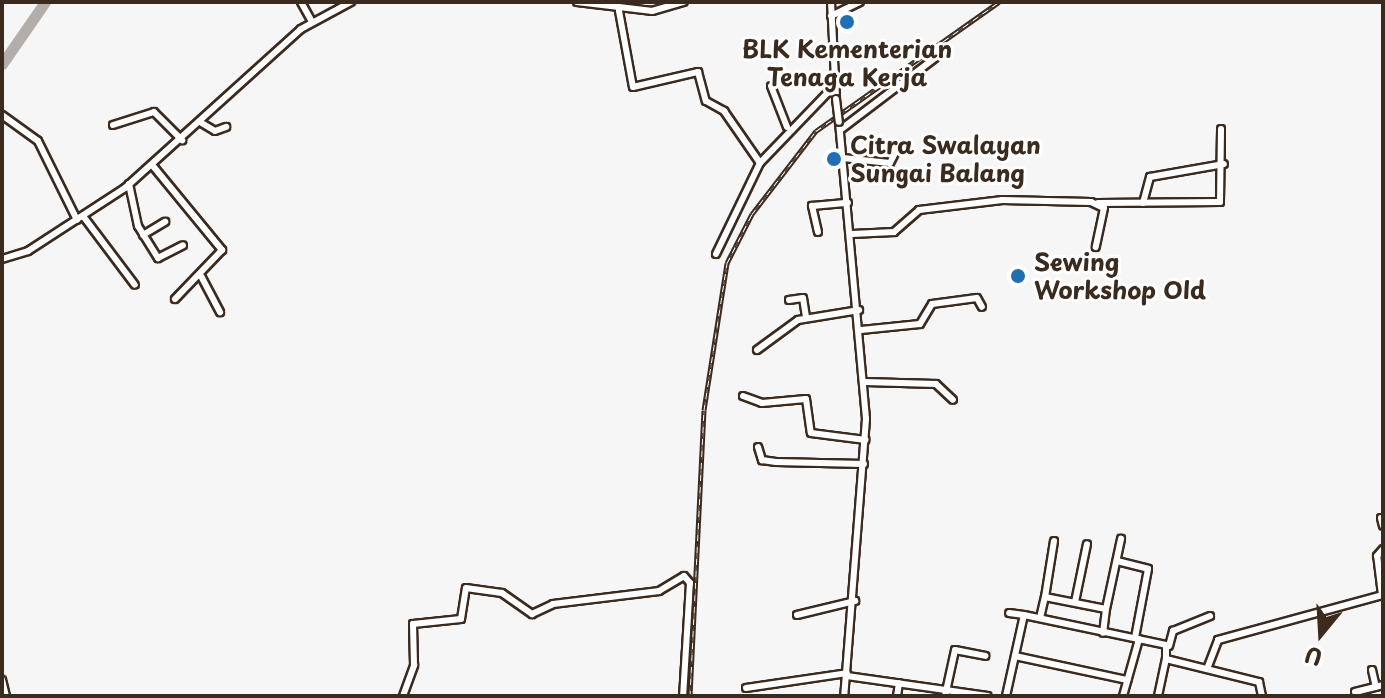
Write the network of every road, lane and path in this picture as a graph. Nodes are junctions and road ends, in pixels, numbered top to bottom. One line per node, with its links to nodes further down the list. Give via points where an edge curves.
1 (301, 2): 11 (street)
2 (351, 2): 11 (street)
3 (577, 2): 8 (street)
4 (650, 2): 9 (street)
5 (684, 2): 9 (street)
6 (831, 2): 10 (street)
7 (860, 2): 10 (street)
8 (619, 11): 9 (street); 25 (street, via 634,88 698,72 708,103 724,111)
9 (652, 11)
10 (831, 16): 13 (street)
11 (312, 22): 16 (street)
12 (935, 58): 18 (street)
13 (835, 85): 18 (street, bridge); 20 (street)
14 (771, 86): 20 (street)
15 (2, 115): 32 (street, via 38,141)
16 (200, 122): 19 (street, via 215,131); 22 (street)
17 (113, 125): 22 (street, via 152,111)
18 (839, 126): 24 (street)
19 (226, 127)
20 (787, 127): 25 (street)
21 (1221, 129): 26 (street)
22 (182, 140): 27 (street)
23 (898, 147): 24 (street, via 890,163)
24 (843, 158): 29 (street)
25 (760, 163): 39 (street)
26 (1224, 164): 31 (street, via 1150,177); 31 (street, via 1220,202)
27 (153, 166): 28 (street); 41 (street, via 222,250)
28 (129, 184): 32 (street); 36 (street)
29 (848, 203): 34 (street, via 809,208); 35 (street)
30 (1098, 203): 31 (street); 35 (street, via 1002,200 919,210 894,232); 38 (street, via 1104,219)
31 (1143, 203)
32 (80, 218): 40 (street); 42 (street)
33 (165, 222): 36 (street)
34 (818, 232)
35 (852, 234): 46 (street)
36 (143, 235): 37 (street, via 159,259)
37 (183, 245)
38 (1096, 247)
39 (716, 254)
40 (2, 259)
41 (201, 276): 43 (street); 47 (street)
42 (135, 285)
43 (175, 299)
44 (789, 300): 48 (street, via 803,298)
45 (982, 307): 49 (street, via 977,298 932,304 920,324)
46 (859, 310): 48 (street); 49 (street)
47 (220, 312)
48 (806, 318): 50 (street)
49 (861, 330): 51 (street)
50 (757, 350)
51 (865, 382): 53 (street, via 936,384); 54 (street)
52 (743, 396): 54 (street, via 762,403 806,399 811,433)
53 (953, 400)
54 (866, 440): 56 (street)
55 (758, 447): 56 (street, via 762,460)
56 (864, 464): 66 (street)
57 (1381, 518): 58 (street)
58 (1383, 526)
59 (1121, 539): 63 (street)
60 (1054, 541): 65 (street)
61 (1087, 544): 67 (street)
62 (1383, 549): 64 (street, via 1377,556)
63 (1117, 561): 68 (street); 75 (street, via 1148,569)
64 (1383, 595): 80 (street, via 1218,640)
65 (1045, 597): 67 (street); 73 (street)
66 (855, 601): 70 (street); 82 (street)
67 (1075, 602): 68 (street)
68 (1106, 609): 74 (street)
69 (1009, 613): 71 (street)
70 (797, 615)
71 (1024, 615): 73 (street); 78 (street)
72 (1210, 616): 76 (street, via 1173,631)
73 (1040, 618): 74 (street)
74 (1103, 633): 75 (street)
75 (1137, 639): 76 (street); 84 (street)
76 (1169, 646): 79 (street)
77 (985, 656): 89 (street, via 955,650)
78 (1015, 656): 84 (street); 96 (street)
79 (1166, 659): 80 (street); 98 (street)
80 (1207, 669): 99 (street, via 1259,682)
81 (1372, 670): 86 (street)
82 (847, 675): 85 (street); 87 (street); 93 (street)
83 (2, 680): 90 (street)
84 (1127, 680): 97 (street)
85 (899, 683): 89 (street); 94 (street)
86 (1380, 686): 88 (street)
87 (746, 688)
88 (1355, 692)
89 (946, 693): 95 (street)
90 (6, 696)
91 (403, 696): 92 (street, via 414,665 413,624 461,619 466,588 502,593 532,614 553,604 659,591 684,576 690,583)
92 (683, 696)
93 (844, 696)
94 (897, 696)
95 (988, 696)
96 (1006, 696)
97 (1123, 696)
98 (1158, 696)
99 (1262, 696)

